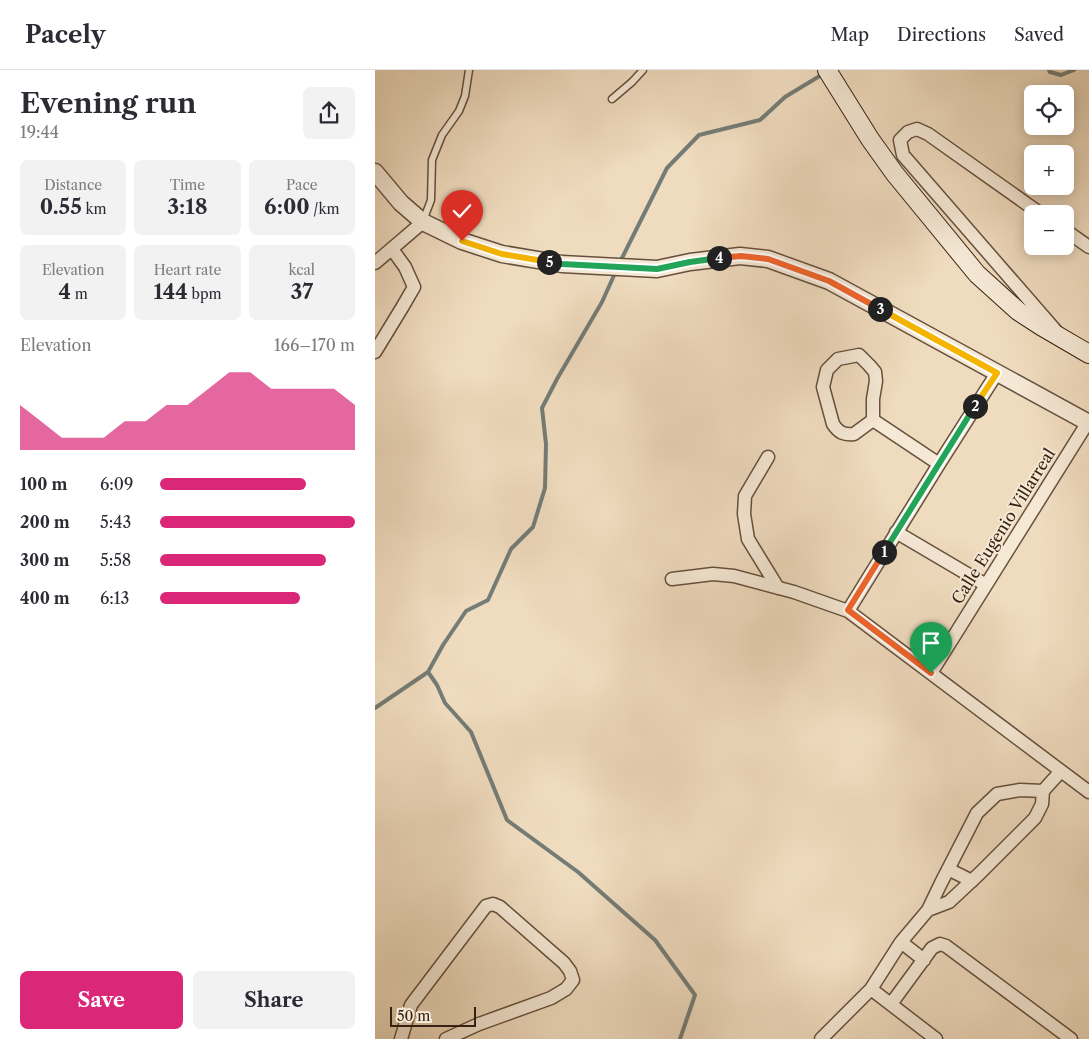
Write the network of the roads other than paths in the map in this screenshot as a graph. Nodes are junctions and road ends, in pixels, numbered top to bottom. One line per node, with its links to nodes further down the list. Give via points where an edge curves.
1 (469, 70): 7 (lane, via 459,111 442,135 432,160 431,200)
2 (643, 70): 4 (lane)
3 (827, 70): 12 (main road, via 895,174 977,274 1018,311)
4 (612, 99)
5 (375, 172): 7 (street, via 401,203)
6 (1028, 205): 12 (street, via 917,129 900,140 903,155)
7 (423, 222): 10 (street); 15 (street, via 462,241 502,254 562,264 657,269 741,256 768,259 829,281)
8 (1074, 236): 9 (street)
9 (1089, 247)
10 (392, 249): 11 (street); 13 (street, via 414,287)
11 (375, 262)
12 (1064, 340): 14 (main road)
13 (375, 352)
14 (1089, 354)
15 (997, 373): 17 (street); 19 (street)
16 (873, 420): 16 (street, via 875,372 859,355 838,359 827,370 823,387 833,424 843,434 854,434); 19 (street)
17 (1088, 423): 22 (street, Calle Eugenio Villarreal)
18 (768, 458): 23 (street, via 745,496 744,514 748,539)
19 (939, 464): 20 (street)
20 (896, 532): 22 (street); 24 (street)
21 (672, 579): 23 (street, via 713,574)
22 (986, 585): 25 (street, Calle Eugenio Villarreal)
23 (778, 588): 24 (street)
24 (848, 610): 25 (street)
25 (931, 673): 26 (street)
26 (1061, 771): 27 (street); 28 (street)
27 (1043, 790): 29 (street, via 997,794 977,813); 30 (street, via 1042,804 1035,818)
28 (1089, 792)
29 (948, 869): 30 (street); 31 (street)
30 (973, 881): 31 (street, via 949,902)
31 (928, 910): 32 (street)
32 (901, 942): 33 (street); 34 (street)
33 (924, 960): 35 (street); 41 (street, via 932,948 940,944 946,946)
34 (871, 989): 35 (street); 39 (street)
35 (891, 1004): 40 (street)
36 (458, 1036): 37 (street, via 551,998 567,989 573,980 564,963 493,904 486,906 411,1005); 38 (street)
37 (401, 1039)
38 (445, 1039)
39 (821, 1039)
40 (936, 1039)
41 (1071, 1039)

